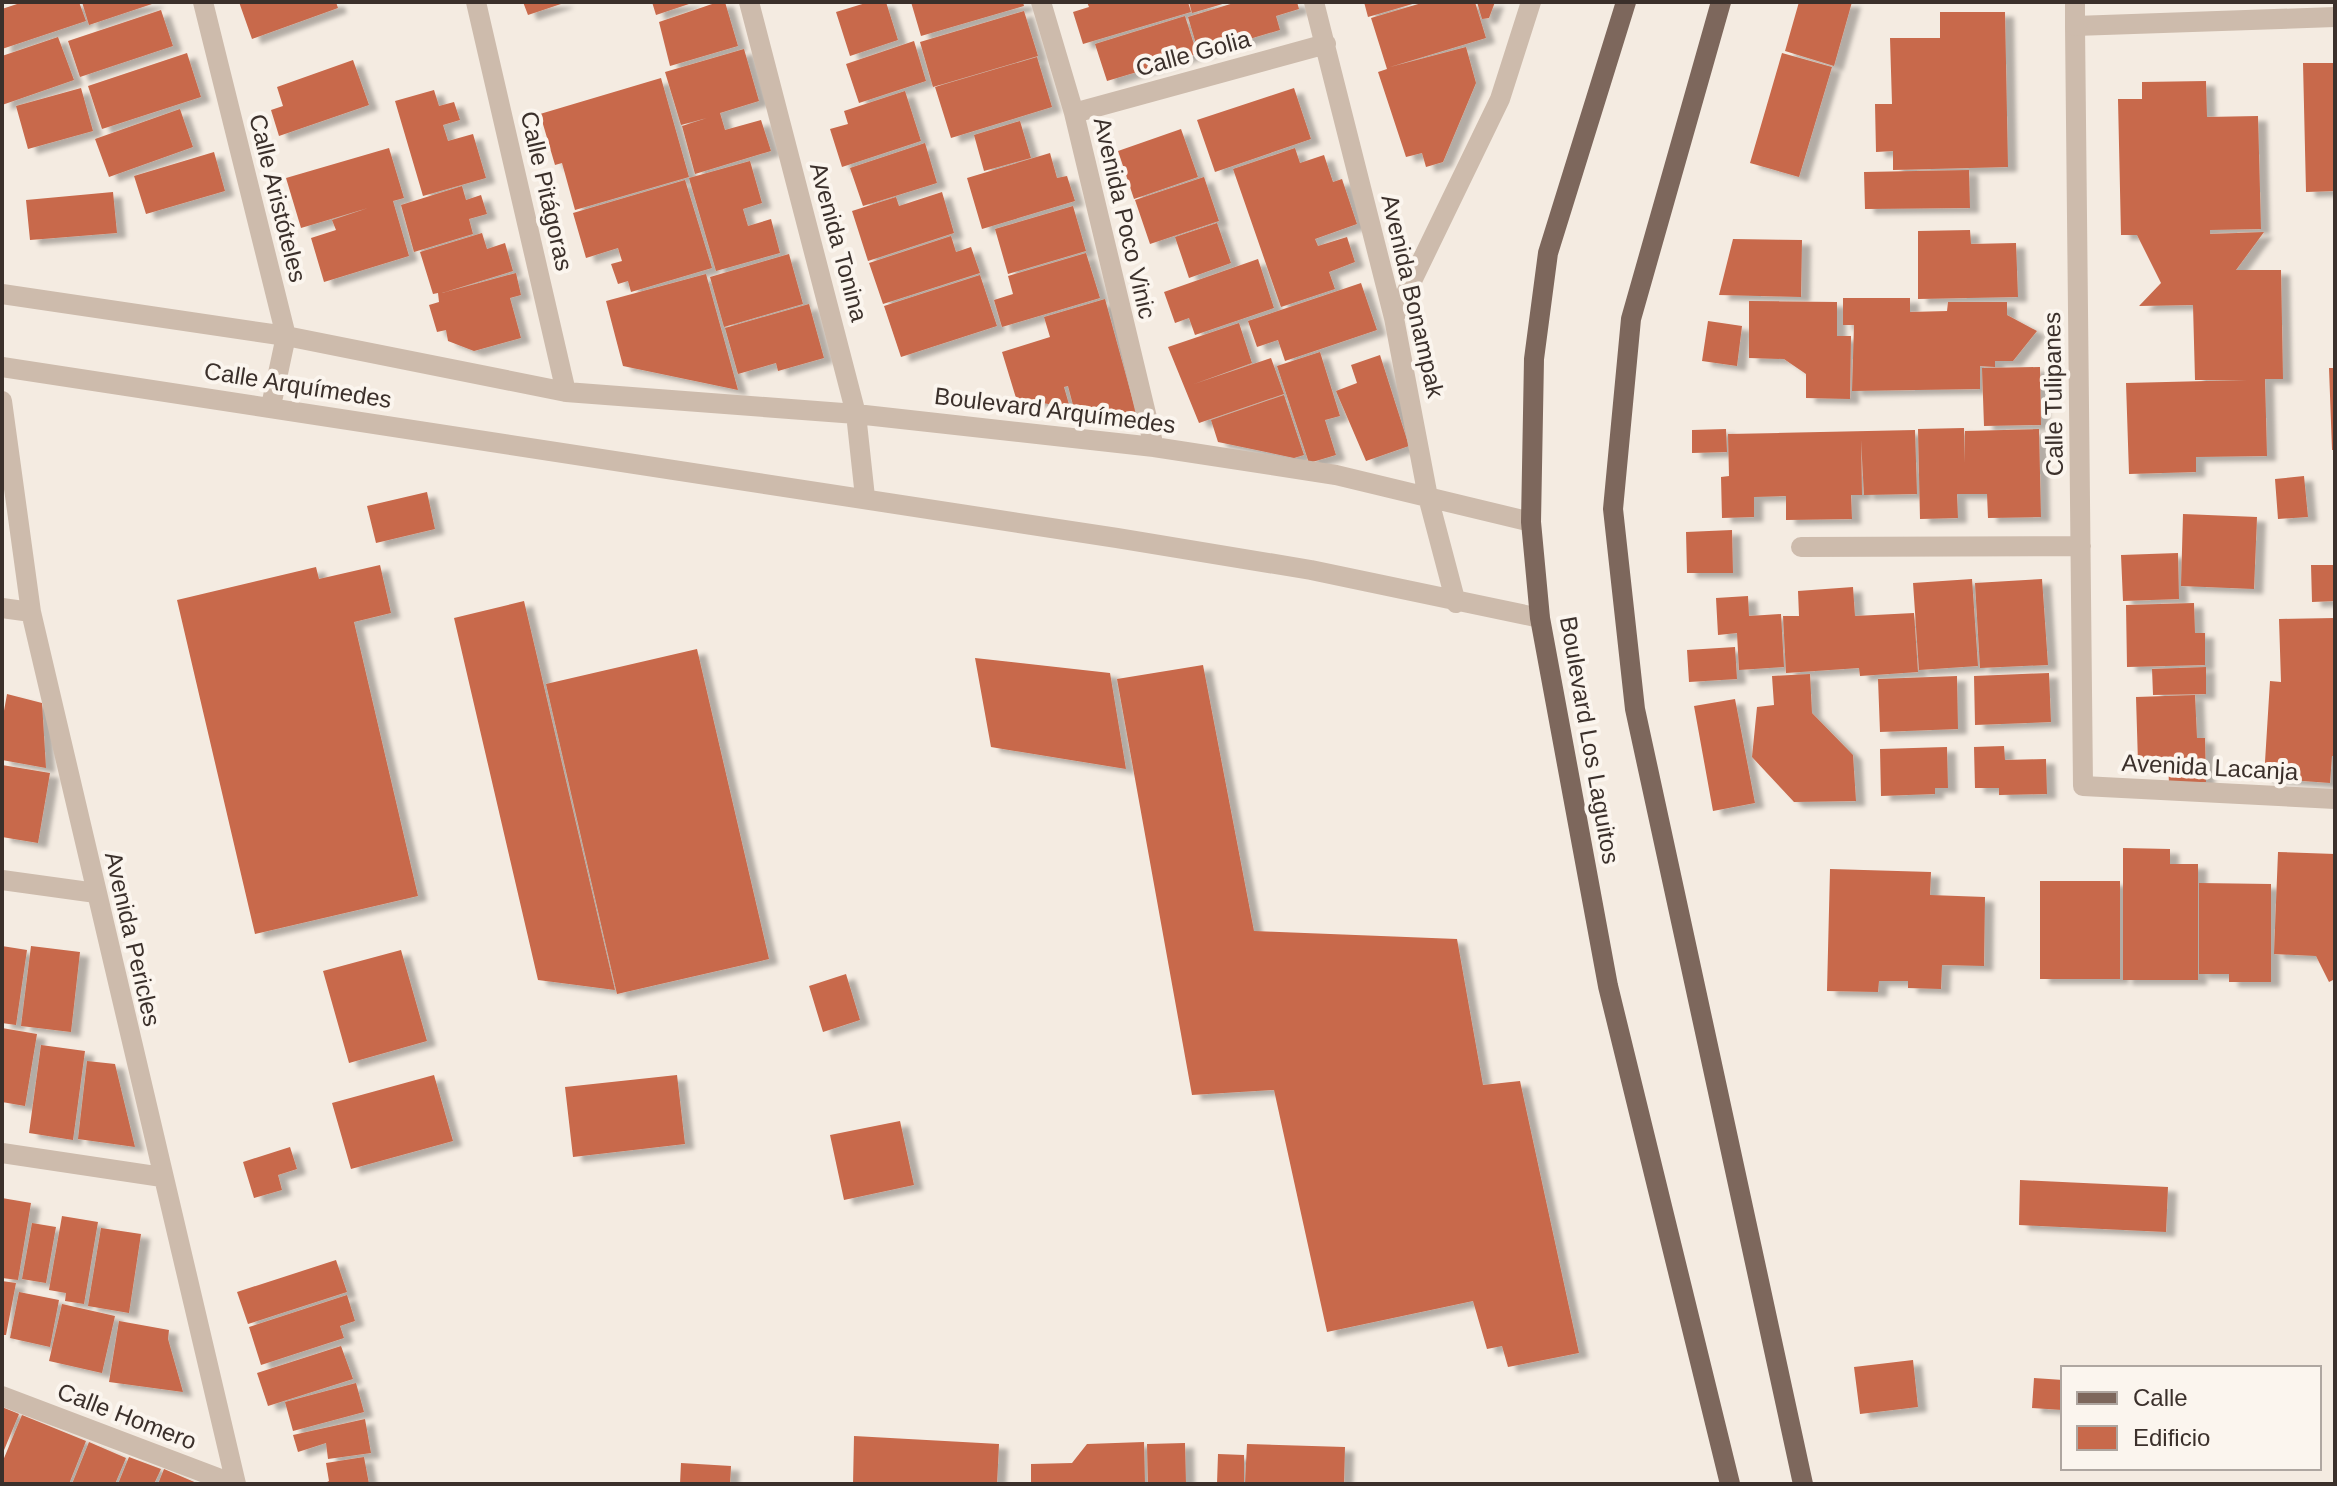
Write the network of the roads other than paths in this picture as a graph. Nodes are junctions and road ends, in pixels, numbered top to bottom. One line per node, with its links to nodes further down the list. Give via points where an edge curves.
1 (203, 2): 16 (street, Calle Aristóteles)
2 (476, 2): 18 (street, Calle Pitágoras)
3 (749, 2): 21 (street, Avenida Tonina)
4 (1041, 2): 13 (street, Avenida Poco Vinic)
5 (1314, 2): 12 (street, Avenida Bonampak)
6 (1531, 2): 15 (street, via 1500,99)
7 (1626, 2): 25 (main road, Boulevard Los Laguitos, via 1548,253 1534,359)
8 (1721, 2): 41 (main road, Boulevard Los Laguitos, via 1631,319 1613,509 1635,709)
9 (2075, 2): 11 (street, Calle Tulipanes)
10 (2335, 17): 11 (street)
11 (2075, 26): 26 (street, Calle Tulipanes)
12 (1326, 44): 13 (street, Calle Golia); 15 (street, Avenida Bonampak)
13 (1074, 113): 22 (street, Avenida Poco Vinic)
14 (4, 288): 16 (street, Calle Arquímedes)
15 (1394, 318): 24 (street, Avenida Bonampak)
16 (286, 336): 18 (street, Calle Arquímedes); 20 (street, Calle Aristóteles)
17 (2, 367): 20 (street, Calle Arquímedes)
18 (566, 392): 21 (street, Boulevard Arquímedes)
19 (2, 401): 30 (street, Avenida Pericles)
20 (271, 406): 23 (street, Calle Arquímedes)
21 (856, 414): 22 (street, Boulevard Arquímedes); 23 (street, Avenida Tonina)
22 (1154, 447): 24 (street, Boulevard Arquímedes, via 1336,475)
23 (865, 497): 28 (street, via 1311,570)
24 (1428, 497): 25 (street, Boulevard Arquímedes); 28 (street, Avenida Bonampak)
25 (1531, 522): 31 (main road, Boulevard Los Laguitos)
26 (2081, 546): 27 (street); 32 (street, Calle Tulipanes)
27 (1801, 547)
28 (1456, 603): 31 (street)
29 (2, 608): 30 (street)
30 (31, 612): 35 (street, Avenida Pericles)
31 (1540, 618): 40 (main road, Boulevard Los Laguitos, via 1608,986)
32 (2083, 786): 33 (street, Avenida Lacanja)
33 (2335, 799)
34 (2, 880): 35 (street)
35 (96, 893): 37 (street, Avenida Pericles)
36 (2, 1153): 37 (street)
37 (162, 1177): 39 (street, Avenida Pericles)
38 (2, 1396): 39 (street, Calle Homero)
39 (235, 1484)
40 (1730, 1484)
41 (1803, 1484)

